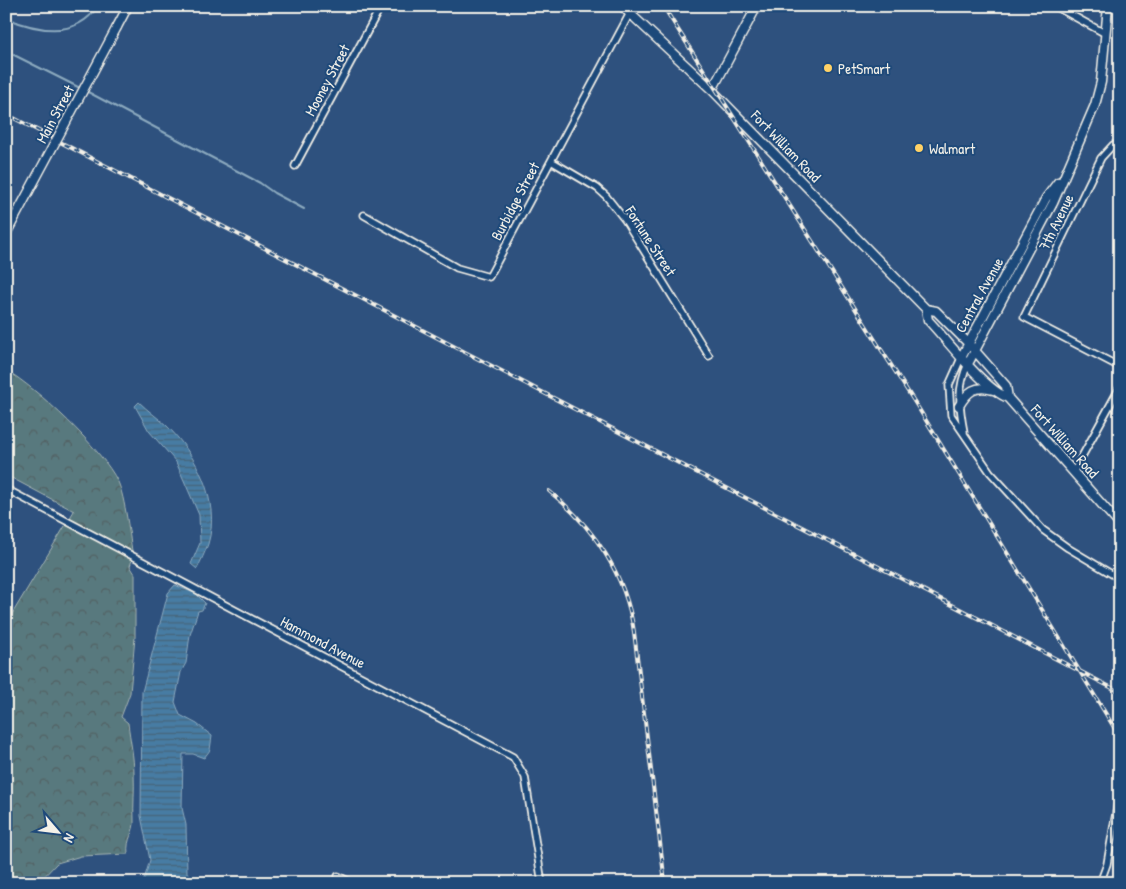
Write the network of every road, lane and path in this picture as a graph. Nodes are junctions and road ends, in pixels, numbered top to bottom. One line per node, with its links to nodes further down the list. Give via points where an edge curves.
1 (128, 6): 15 (main road, Main Street, bridge)
2 (381, 6): 12 (street, Mooney Street)
3 (622, 6): 7 (main road, Fort William Road)
4 (757, 6): 9 (main road)
5 (1055, 6): 8 (street)
6 (1108, 6): 8 (main road, Central Avenue)
7 (630, 13): 9 (main road, Fort William Road); 11 (street, Burbidge Street)
8 (1106, 34): 13 (main road, Central Avenue, via 1098,94)
9 (712, 90): 16 (main road, Fort William Road)
10 (1118, 145): 22 (street, 7th Avenue, via 1107,149 1101,158 1024,316)
11 (551, 161): 14 (street, Burbidge Street, via 489,277 456,268); 19 (street, Fortune Street, via 606,196 625,220)
12 (295, 166)
13 (1063, 175): 17 (main road, Central Avenue, via 1046,198); 18 (main road, Central Avenue, via 1053,203)
14 (364, 215)
15 (6, 234)
16 (926, 309): 17 (main road, Fort William Road, via 936,311); 20 (main road, Fort William Road, via 928,320)
17 (968, 343): 18 (main road, Fort William Road); 20 (main road, Central Avenue)
18 (975, 352): 21 (main road, Central Avenue); 25 (main road, Fort William Road, via 1006,386)
19 (709, 356)
20 (962, 356): 21 (main road, Fort William Road); 27 (street, Central Avenue, via 950,384 949,401 951,415)
21 (968, 364): 24 (main road, Fort William Road); 26 (street, Central Avenue, via 962,378)
22 (1120, 367)
23 (1120, 387): 28 (street)
24 (994, 390): 25 (main road, Fort William Road); 26 (main road, via 972,389)
25 (1008, 398): 28 (main road, Fort William Road)
26 (959, 406): 27 (street, Central Avenue)
27 (964, 434): 31 (street, Central Avenue, via 990,472 1043,530)
28 (1074, 471): 30 (main road, Fort William Road)
29 (6, 488): 35 (street, Hammond Avenue, via 513,757 525,777)
30 (1120, 525)
31 (1120, 579)
32 (1120, 790): 36 (street, via 1107,864)
33 (338, 876): 34 (street)
34 (352, 883)
35 (542, 883)
36 (1100, 883)

